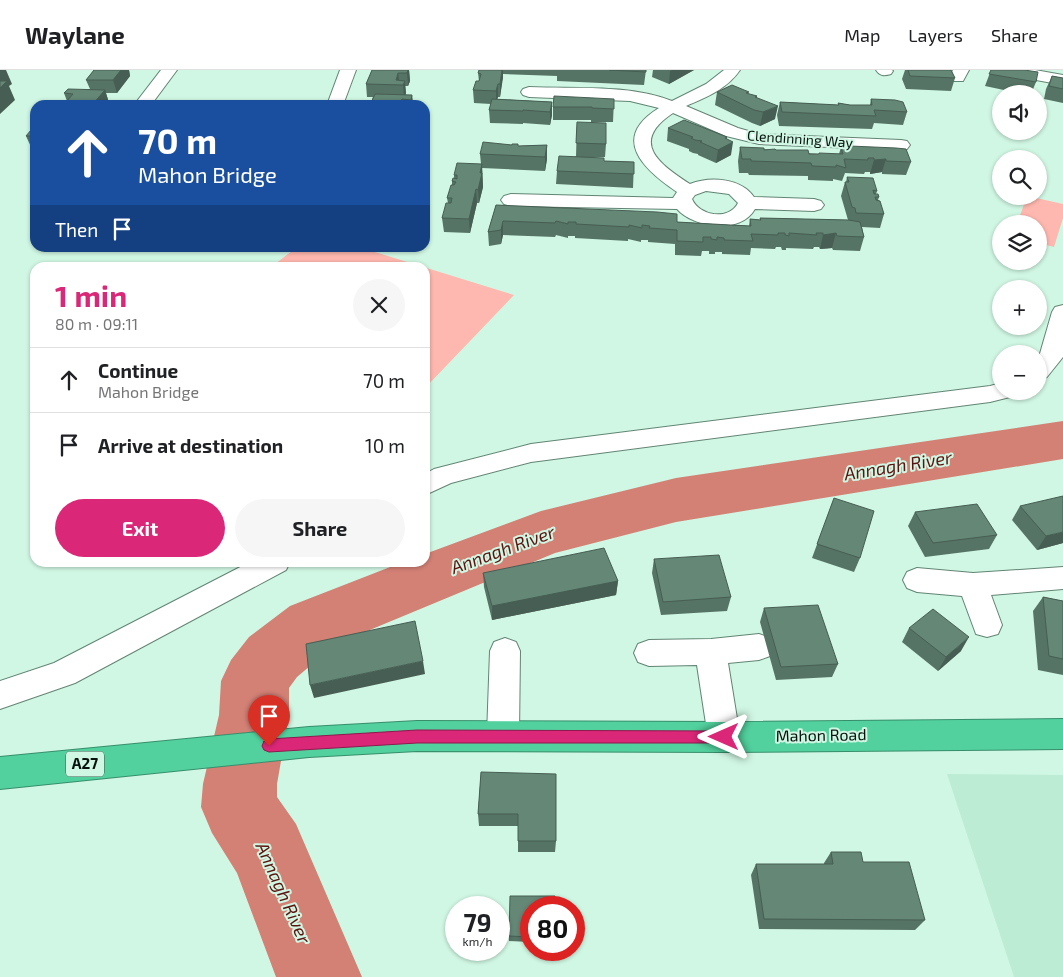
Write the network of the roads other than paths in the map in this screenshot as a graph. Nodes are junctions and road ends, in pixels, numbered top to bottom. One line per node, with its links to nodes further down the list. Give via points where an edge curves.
1 (169, 70): 7 (street)
2 (348, 70): 8 (street)
3 (732, 70): 9 (street, via 713,88)
4 (1010, 70): 5 (street)
5 (1063, 80)
6 (528, 92): 9 (street, Clendinning Way, via 630,96)
7 (146, 100)
8 (337, 100)
9 (673, 107): 10 (street, Clendinning Way, via 732,132 759,139); 11 (street, via 646,126 643,145 651,163)
10 (902, 145)
11 (685, 197): 12 (street, via 654,204); 13 (street, via 704,185 724,186 741,193); 13 (street, via 693,214 713,219 724,220 742,214)
12 (511, 200)
13 (748, 203): 14 (street)
14 (814, 206)
15 (1063, 312): 16 (street, via 1052,356)
16 (1047, 362)
17 (992, 393): 18 (street, via 531,453 443,476)
18 (430, 482)
19 (266, 567): 28 (street, via 64,673)
20 (1063, 578): 22 (street)
21 (917, 580): 22 (street)
22 (973, 585): 23 (street)
23 (987, 625)
24 (759, 647): 26 (street)
25 (505, 651): 30 (street)
26 (711, 652): 27 (street); 31 (street)
27 (649, 654)
28 (0, 695)
29 (1063, 734): 31 (highway, Mahon Road / A27)
30 (503, 735): 31 (highway, Mahon Road / A27); 32 (highway, Mahon Road / A27, via 308,742)
31 (724, 737)
32 (0, 773)

